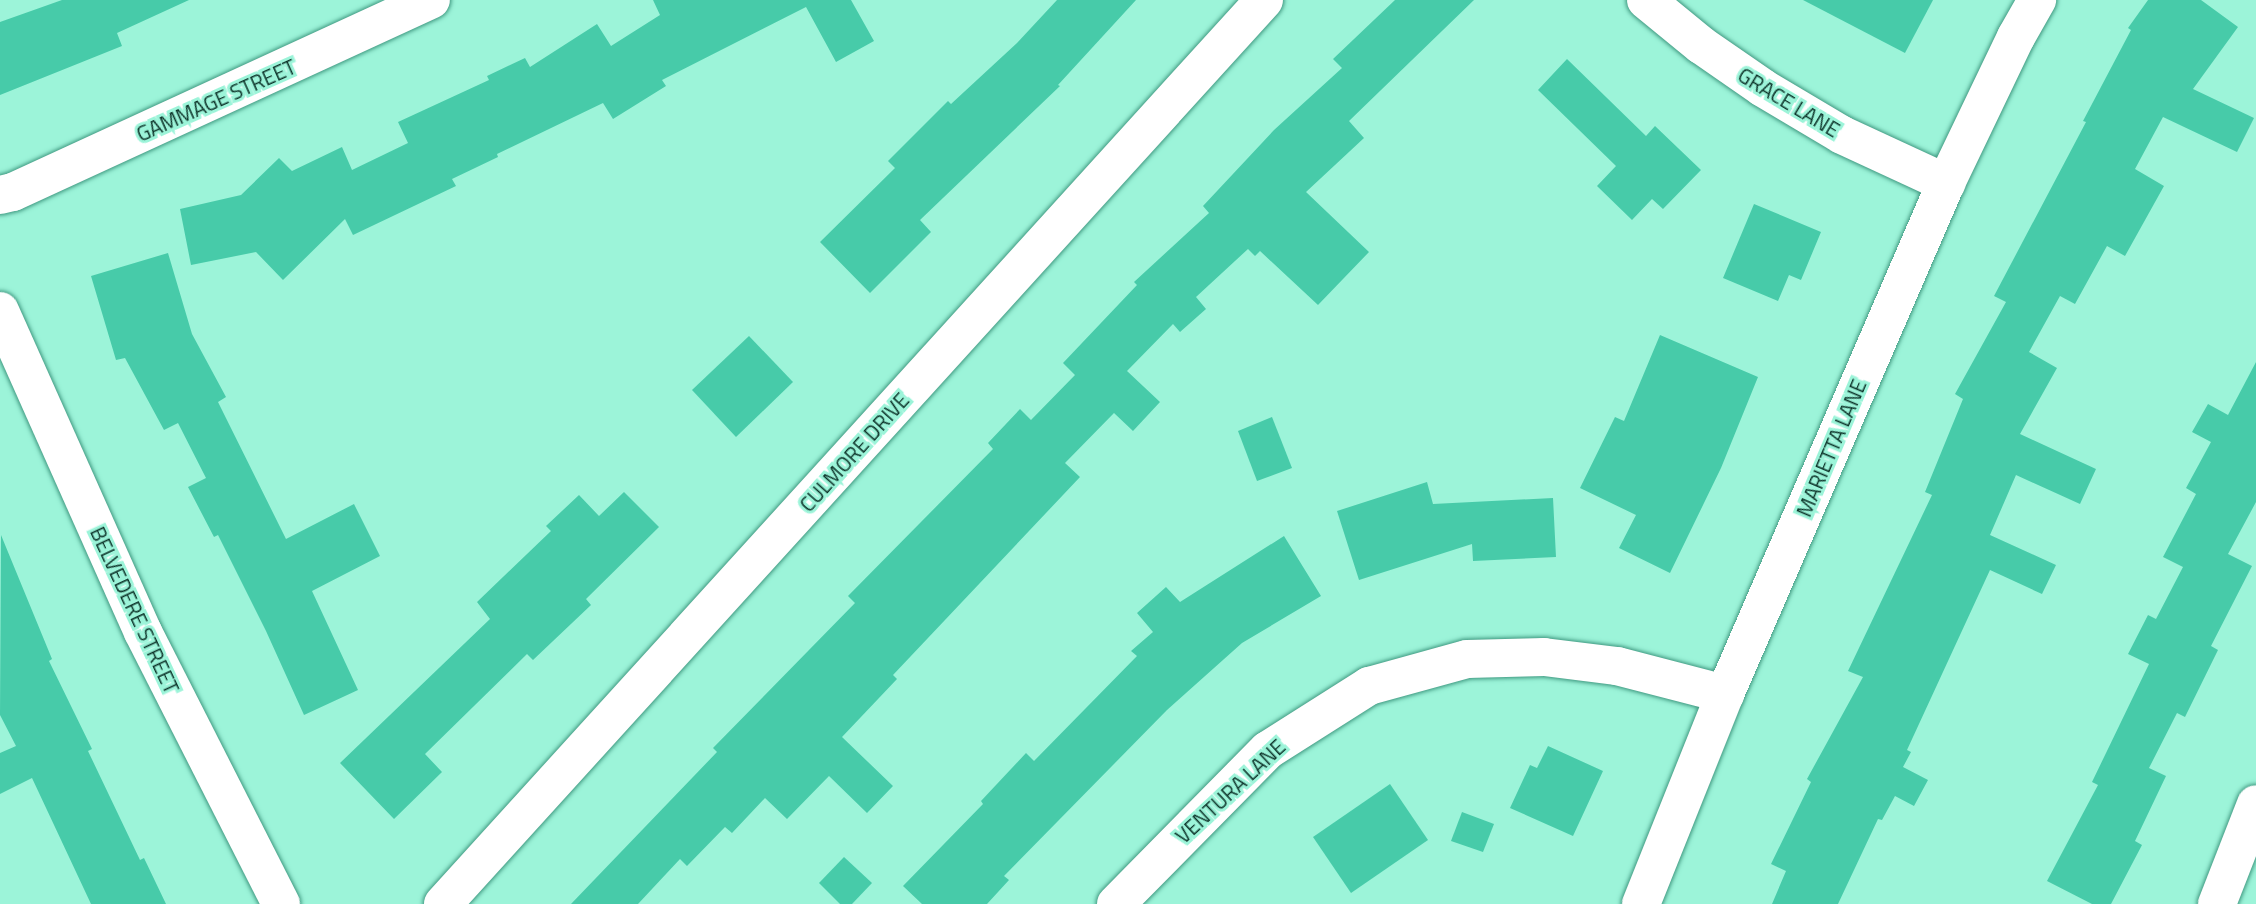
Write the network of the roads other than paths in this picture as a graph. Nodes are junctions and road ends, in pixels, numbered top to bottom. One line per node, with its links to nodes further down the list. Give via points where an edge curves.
1 (431, 0): 6 (street, GAMMAGE STREET)
2 (1264, 0): 11 (street, CULMORE DRIVE)
3 (1646, 0): 5 (street, GRACE LANE, via 1763,88 1842,135)
4 (2037, 0): 5 (street, MARIETTA LANE)
5 (1945, 183): 8 (street, MARIETTA LANE)
6 (0, 195)
7 (0, 311): 10 (street, BELVEDERE STREET, via 143,632)
8 (1725, 694): 12 (street, VENTURA LANE, via 1617,666 1544,657 1467,659 1369,686 1268,750); 13 (street, MARIETTA LANE)
9 (2256, 804): 14 (street)
10 (281, 904)
11 (443, 904)
12 (1116, 904)
13 (1641, 904)
14 (2217, 904)

